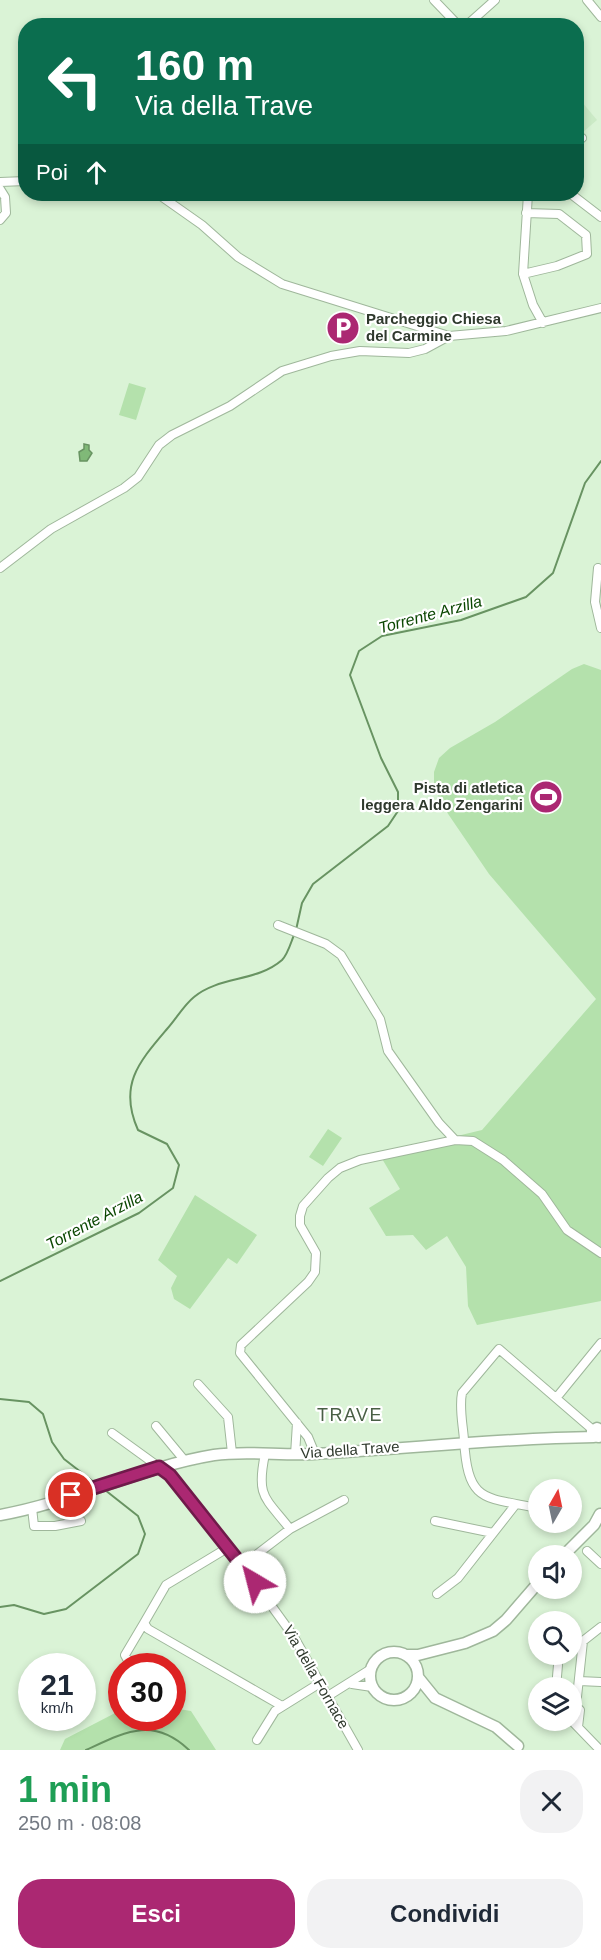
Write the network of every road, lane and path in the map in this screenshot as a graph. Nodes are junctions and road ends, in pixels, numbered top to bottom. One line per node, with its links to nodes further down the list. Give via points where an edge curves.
1 (434, 0): 5 (street)
2 (495, 0): 6 (street)
3 (587, 0): 4 (street)
4 (601, 17)
5 (455, 18)
6 (472, 18)
7 (18, 181): 8 (street)
8 (0, 182)
9 (0, 189): 15 (street, via 6,213)
10 (168, 201): 19 (street, via 238,257 282,284)
11 (527, 201): 13 (street)
12 (580, 201): 14 (street)
13 (526, 213): 16 (street); 16 (street, via 562,216 586,235 587,254)
14 (601, 217)
15 (0, 220)
16 (523, 274): 18 (street)
17 (601, 308): 18 (street)
18 (543, 323): 19 (street)
19 (449, 336): 21 (street, via 409,353 351,353 282,371 230,406 172,435 124,488 51,529)
20 (598, 567): 22 (street, via 595,602)
21 (0, 568)
22 (601, 628)
23 (278, 925): 24 (street, via 326,944 341,955 380,1019 388,1051)
24 (455, 1140): 25 (street, via 473,1142 502,1160 542,1194 567,1230); 29 (street, via 376,1155 340,1168 303,1206 300,1225 316,1253 315,1272 241,1345 240,1353)
25 (601, 1253)
26 (601, 1343): 28 (street)
27 (198, 1384): 34 (street, via 228,1417)
28 (557, 1397): 32 (street); 33 (street, via 499,1349 462,1393)
29 (297, 1423): 36 (street, via 311,1441); 37 (street)
30 (156, 1426): 38 (street)
31 (112, 1433): 39 (street, Via della Fornace)
32 (597, 1433): 33 (main road, Via della Trave)
33 (464, 1442): 36 (main road, Via della Trave); 41 (street, via 472,1486 490,1498)
34 (232, 1454): 35 (main road, Via della Trave); 38 (main road, Via della Trave)
35 (265, 1454): 37 (main road, Via della Trave); 48 (street, via 261,1488)
36 (315, 1454): 37 (main road, Via della Trave)
37 (295, 1455)
38 (185, 1461): 39 (main road, Via della Trave)
39 (159, 1467): 43 (main road, Via della Trave); 51 (street, Via della Fornace, via 170,1475)
40 (344, 1500): 48 (street)
41 (516, 1504): 42 (street); 49 (street)
42 (528, 1506)
43 (32, 1508): 45 (main road, Via della Trave); 46 (street, via 34,1526)
44 (601, 1514): 50 (main road, via 584,1527)
45 (0, 1515)
46 (81, 1521)
47 (435, 1521): 49 (street)
48 (290, 1529): 54 (street)
49 (493, 1533): 55 (street, via 458,1578)
50 (572, 1545)
51 (229, 1547): 54 (street, Via della Fornace); 57 (street, via 166,1585)
52 (587, 1551): 53 (street)
53 (601, 1564)
54 (243, 1565): 68 (street, Via della Fornace, via 286,1624)
55 (436, 1594)
56 (528, 1595): 59 (main road, via 493,1631 478,1639)
57 (144, 1623): 60 (street); 75 (street, via 147,1629)
58 (601, 1627): 66 (street, via 583,1641)
59 (432, 1650): 61 (main road); 64 (main road)
60 (127, 1653)
61 (406, 1655): 63 (main road, via 387,1653); 64 (main road)
62 (558, 1665): 65 (street)
63 (371, 1669): 70 (street); 71 (main road)
64 (418, 1673): 73 (main road, via 412,1691); 74 (main road)
65 (557, 1677)
66 (579, 1677)
67 (582, 1681): 69 (street)
68 (320, 1682): 72 (street, Via della Fornace); 75 (street)
69 (601, 1682)
70 (351, 1683): 71 (street); 72 (street)
71 (372, 1687): 73 (main road, via 391,1700)
72 (328, 1696): 79 (street, Via della Fornace)
73 (406, 1696): 74 (main road)
74 (435, 1698): 78 (main road)
75 (282, 1706): 77 (street)
76 (582, 1731): 80 (street)
77 (257, 1740)
78 (521, 1748)
79 (358, 1750)
80 (600, 1750)

